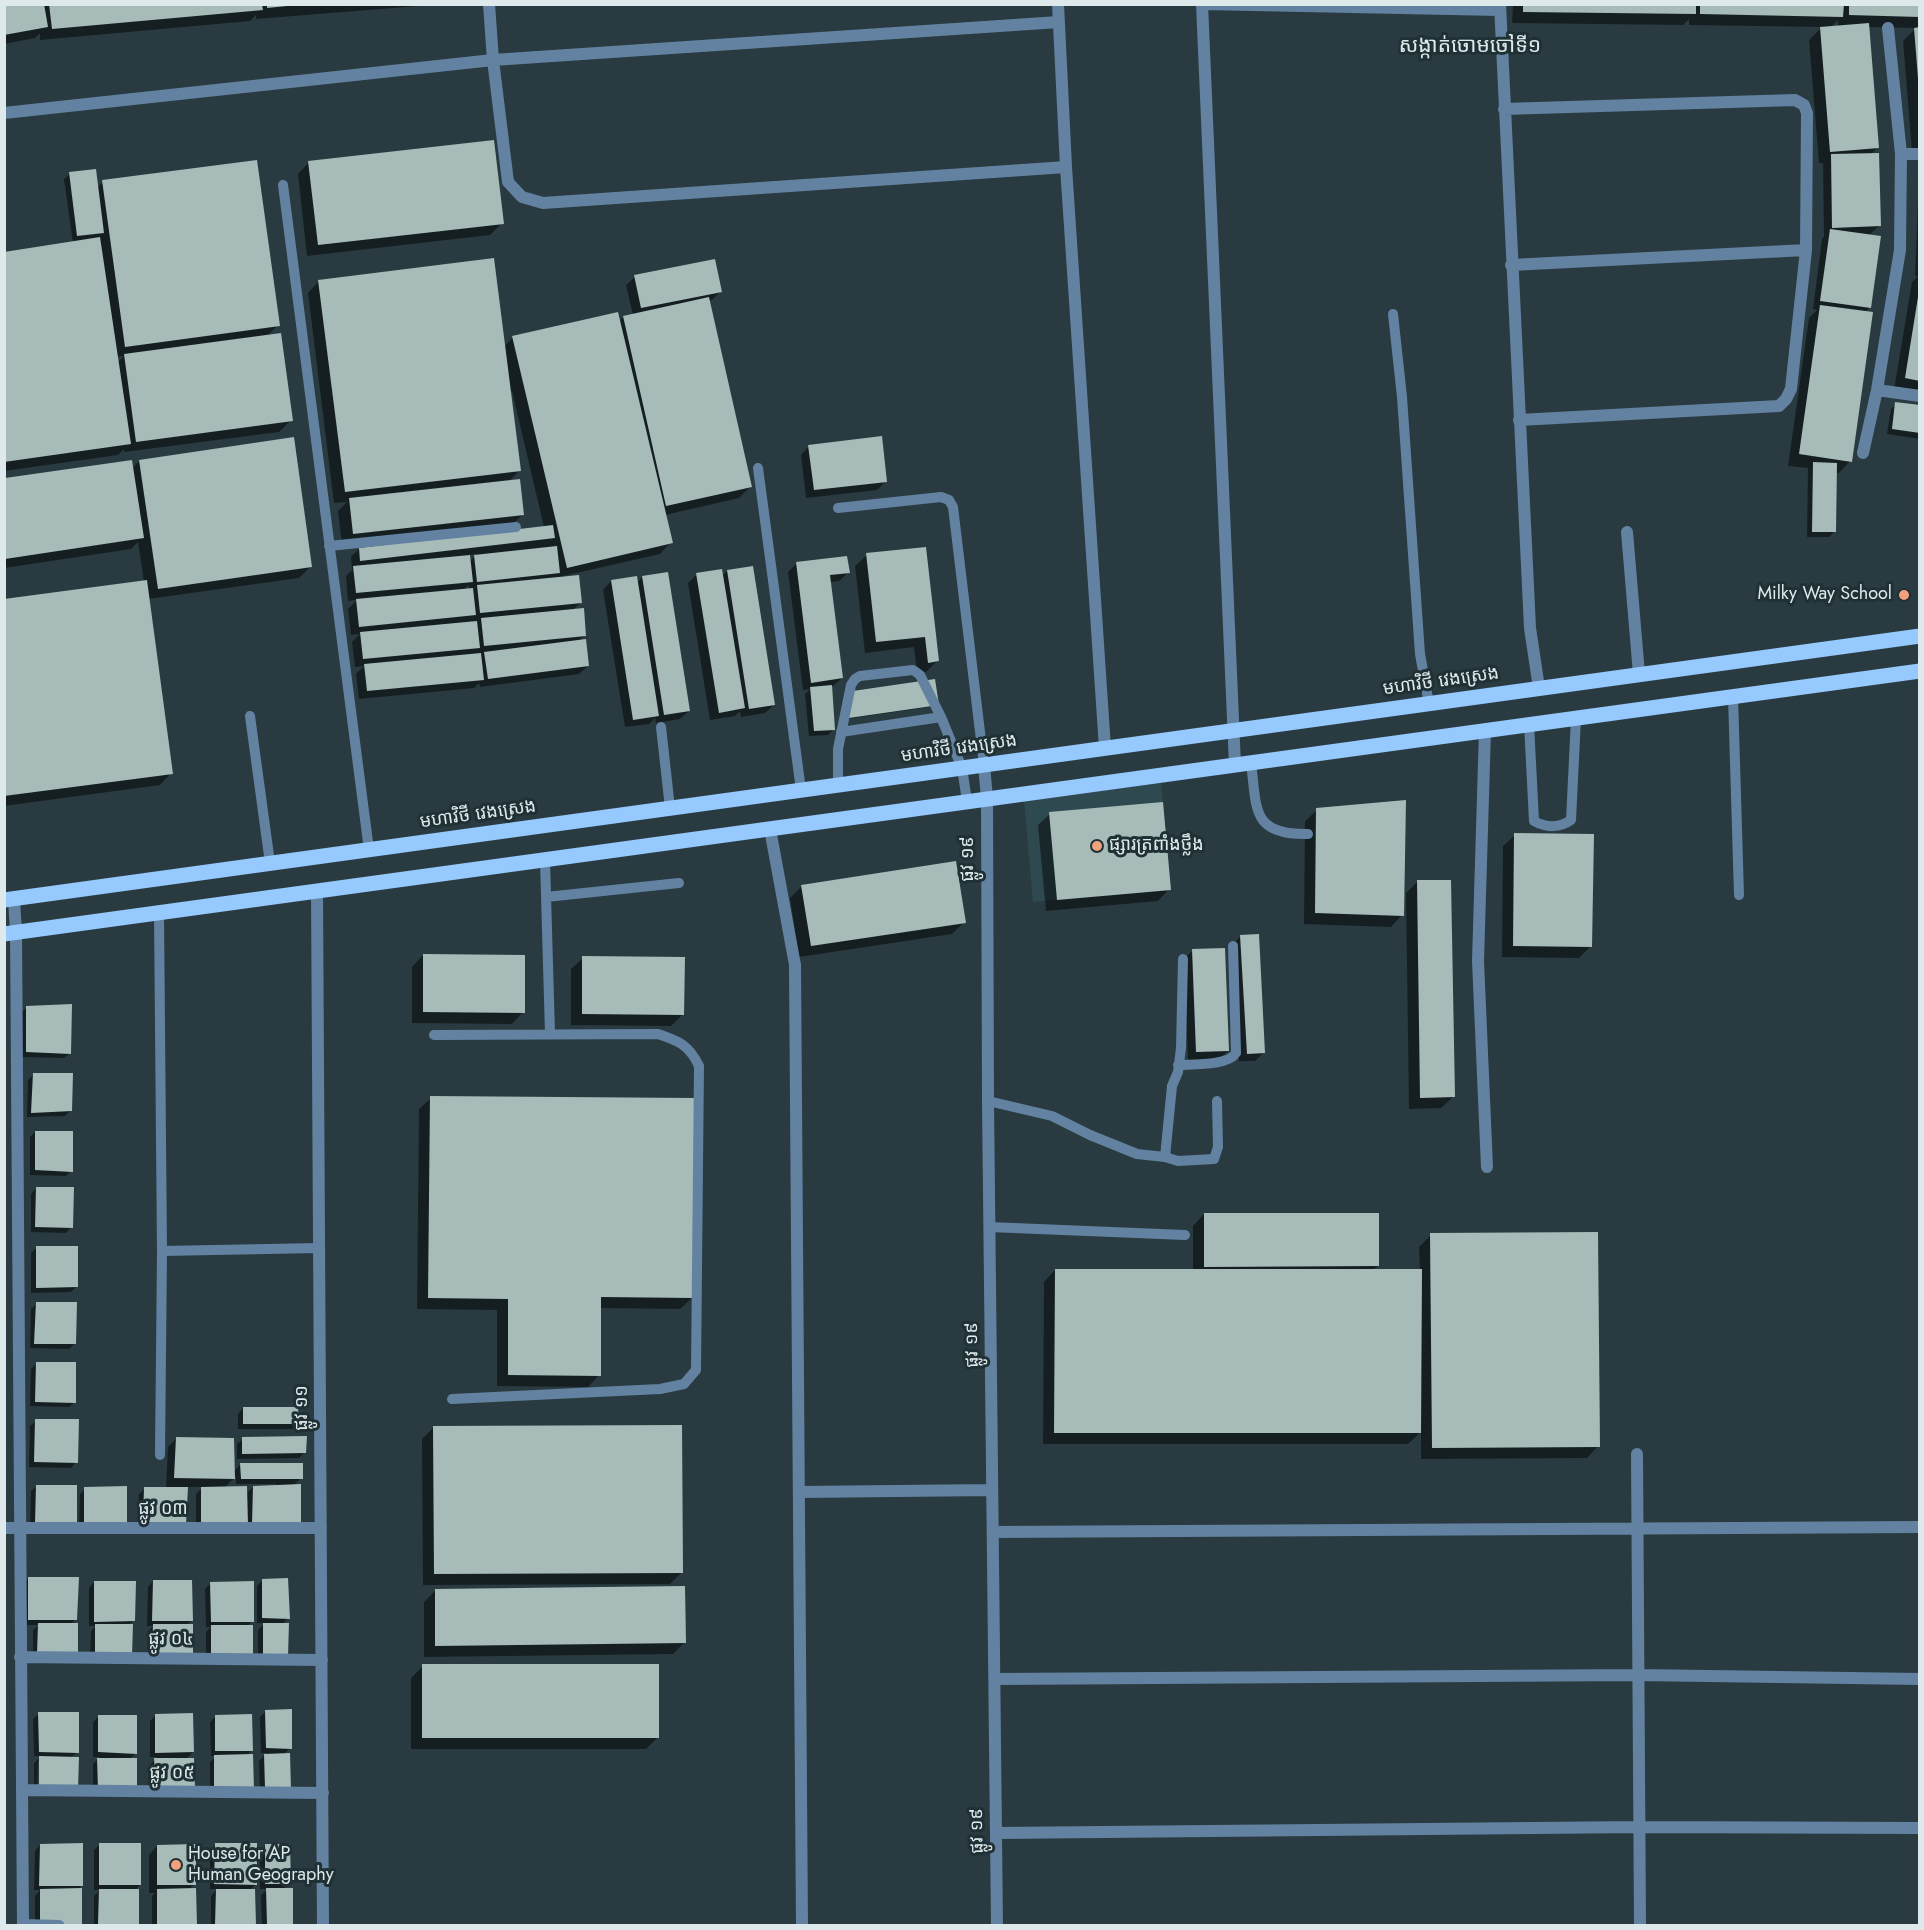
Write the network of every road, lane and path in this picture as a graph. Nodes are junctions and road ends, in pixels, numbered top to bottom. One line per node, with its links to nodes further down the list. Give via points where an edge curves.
1 (489, 4): 8 (street)
2 (1058, 4): 6 (street)
3 (1203, 4): 4 (street); 38 (street)
4 (1273, 5): 5 (street)
5 (1499, 7): 9 (street)
6 (1059, 22): 8 (street); 13 (street)
7 (1888, 28): 11 (street)
8 (493, 60): 10 (street); 13 (street, via 508,182 522,198 543,203)
9 (1504, 109): 15 (street, via 1795,100 1804,105 1807,113); 16 (street)
10 (4, 113)
11 (1901, 154): 12 (street); 18 (street, via 1900,250)
12 (1920, 154)
13 (1066, 167): 41 (street)
14 (283, 185): 26 (lane)
15 (1806, 250): 16 (street); 20 (street, via 1791,389 1779,406)
16 (1511, 265): 20 (street)
17 (1393, 314): 32 (lane, via 1420,654)
18 (1877, 390): 19 (street); 21 (street)
19 (1920, 396)
20 (1519, 420): 30 (street, via 1530,628)
21 (1863, 453)
22 (758, 468): 47 (lane)
23 (838, 508): 43 (lane, via 941,497 953,507)
24 (516, 526): 26 (lane)
25 (1628, 532): 29 (street)
26 (329, 546): 53 (lane)
27 (1920, 636): 29 (main road, មហាវិថី វេងស្រេង)
28 (1920, 671): 31 (main road)
29 (1639, 674): 30 (main road, មហាវិថី វេងស្រេង)
30 (1539, 688): 32 (main road, មហាវិថី វេងស្រេង)
31 (1733, 696): 35 (main road); 58 (lane)
32 (1429, 704): 38 (main road, មហាវិថី វេងស្រេង)
33 (250, 716): 55 (lane)
34 (941, 717): 40 (lane); 40 (lane, via 914,670 860,676 851,684); 45 (lane)
35 (1576, 718): 36 (main road); 36 (lane, via 1571,820 1563,826 1542,826 1534,821)
36 (1529, 724): 39 (main road)
37 (661, 728): 50 (lane)
38 (1234, 730): 41 (main road, មហាវិថី វេងស្រេង); 44 (street)
39 (1485, 730): 42 (main road); 71 (street, via 1478,961)
40 (841, 732): 46 (lane)
41 (1104, 748): 43 (main road, មហាវិថី វេងស្រេង)
42 (1251, 763): 44 (main road); 52 (lane, via 1257,807 1267,827 1293,835)
43 (984, 765): 45 (main road, មហាវិថី វេងស្រេង); 48 (street, ផ្លូវ ១៩)
44 (1235, 765): 48 (main road)
45 (962, 768): 46 (main road, មហាវិថី វេងស្រេង); 49 (lane)
46 (838, 785): 47 (main road, មហាវិថី វេងស្រេង)
47 (801, 790): 50 (main road, មហាវិថី វេងស្រេង)
48 (987, 798): 49 (main road); 68 (street, ផ្លូវ ១៩)
49 (967, 801): 51 (main road)
50 (670, 808): 53 (main road, មហាវិថី វេងស្រេង)
51 (770, 829): 54 (main road); 80 (street, via 795,965)
52 (1308, 834)
53 (369, 850): 55 (main road, មហាវិថី វេងស្រេង)
54 (545, 860): 57 (main road); 59 (lane)
55 (270, 863): 60 (main road, មហាវិថី វេងស្រេង)
56 (680, 884): 59 (lane)
57 (316, 891): 61 (main road); 74 (street, ផ្លូវ ១១)
58 (1739, 895)
59 (546, 897): 65 (lane)
60 (9, 899): 62 (street)
61 (159, 913): 62 (main road); 75 (lane)
62 (10, 933): 83 (street)
63 (1233, 946): 67 (lane, via 1236,1053 1225,1061)
64 (1183, 958): 67 (lane)
65 (550, 1034): 66 (lane); 76 (lane, via 657,1034 678,1040 692,1052 699,1066 696,1370 684,1384 660,1389)
66 (434, 1035)
67 (1178, 1065): 70 (lane, via 1172,1086)
68 (988, 1101): 70 (lane, via 1052,1116 1137,1154); 72 (street, ផ្លូវ ១៩)
69 (1217, 1101): 70 (lane, via 1218,1147 1214,1159 1178,1161)
70 (1165, 1157)
71 (1487, 1167)
72 (989, 1227): 73 (lane); 79 (street, ផ្លូវ ១៩)
73 (1185, 1235)
74 (320, 1248): 75 (lane); 84 (street, ផ្លូវ ១១)
75 (162, 1251): 78 (lane)
76 (452, 1399)
77 (1636, 1454): 85 (street)
78 (160, 1455)
79 (992, 1490): 80 (street); 86 (street, ផ្លូវ ១៩)
80 (799, 1492): 100 (street)
81 (1920, 1527): 85 (street)
82 (4, 1528): 83 (street, ផ្លូវ ០៣)
83 (20, 1528): 84 (street, ផ្លូវ ០៣); 87 (street)
84 (321, 1528): 88 (street, ផ្លូវ ១១)
85 (1637, 1529): 86 (street); 89 (street)
86 (993, 1532): 90 (street, ផ្លូវ ១៩)
87 (21, 1657): 88 (street, ផ្លូវ ០៤); 92 (street)
88 (322, 1660): 93 (street, ផ្លូវ ១១)
89 (1638, 1675): 90 (street); 91 (street); 94 (street)
90 (995, 1679): 96 (street, ផ្លូវ ១៩)
91 (1920, 1679)
92 (22, 1790): 93 (street, ផ្លូវ ០៥); 97 (street)
93 (323, 1793): 99 (street, ផ្លូវ ១១)
94 (1640, 1827): 95 (street); 96 (street); 102 (street)
95 (1920, 1828)
96 (996, 1833): 101 (street, ផ្លូវ ១៩)
97 (23, 1925): 98 (street)
98 (59, 1926)
99 (323, 1926)
100 (802, 1926)
101 (997, 1926)
102 (1640, 1926)

